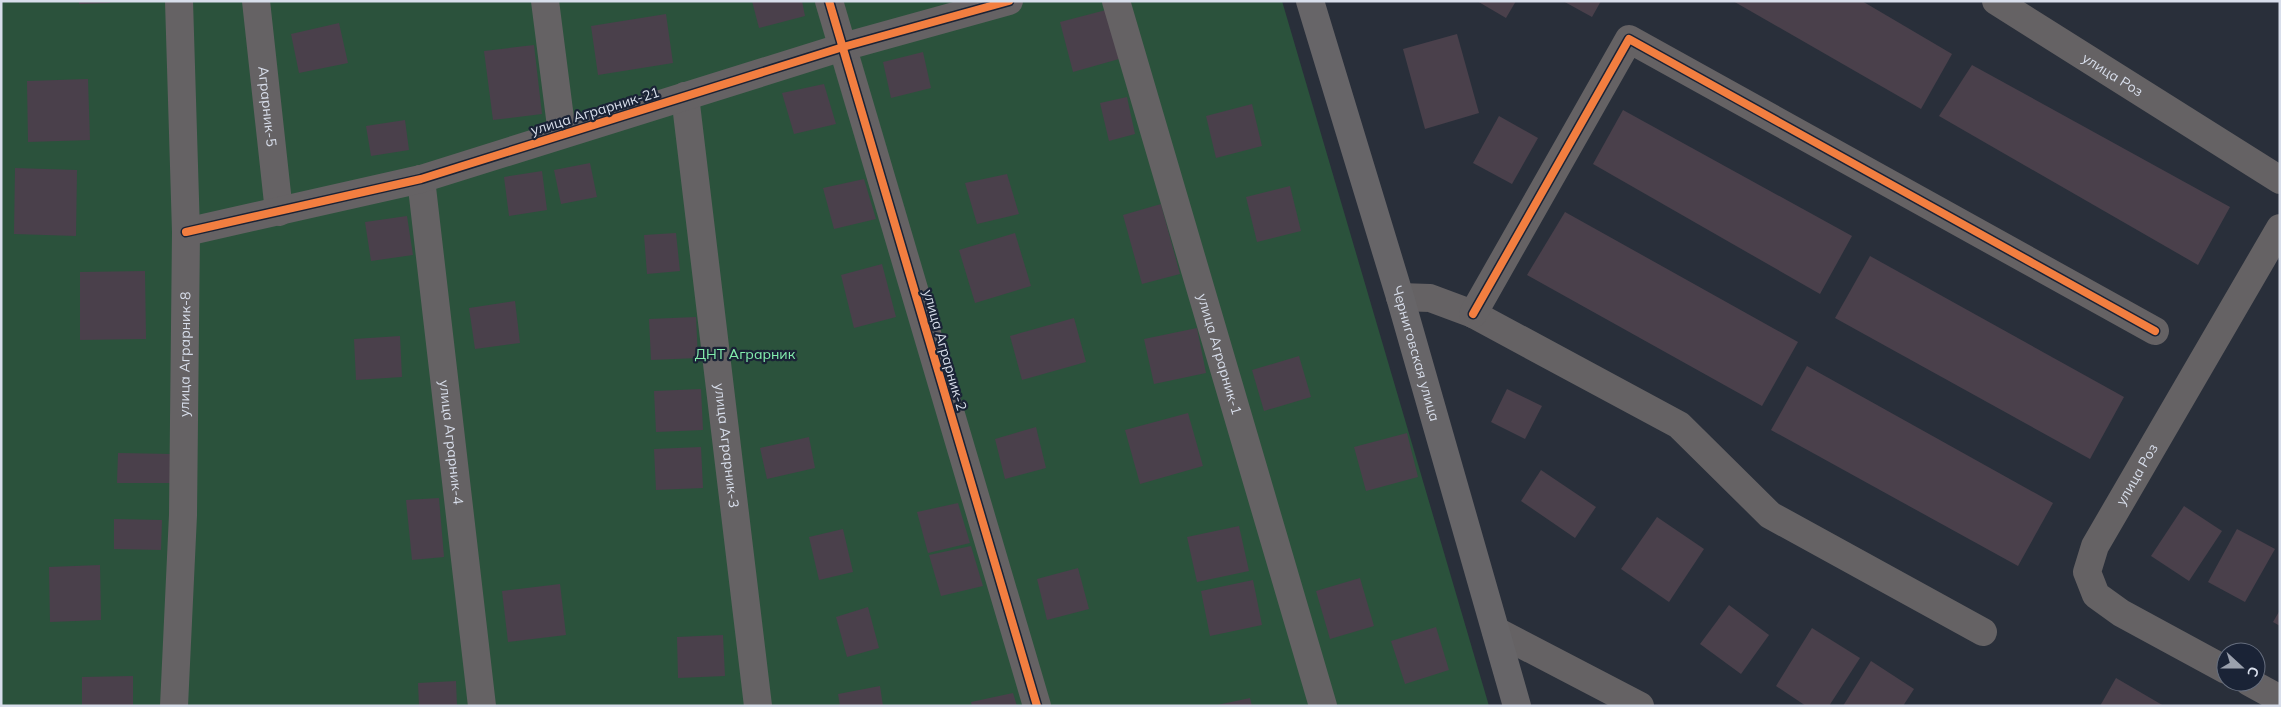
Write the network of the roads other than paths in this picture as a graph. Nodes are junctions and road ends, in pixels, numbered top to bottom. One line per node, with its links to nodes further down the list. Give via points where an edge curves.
1 (179, 1): 16 (street, улица Аграрник-8)
2 (256, 1): 14 (street, Аграрник-5)
3 (545, 1): 11 (street)
4 (829, 1): 9 (street, улица Аграрник-2)
5 (1009, 1): 9 (street, улица Аграрник-21)
6 (1116, 1): 29 (street, улица Аграрник-1)
7 (1310, 1): 17 (street, Черниговская улица)
8 (1996, 1): 13 (street, улица Роз)
9 (843, 47): 10 (street, улица Аграрник-21); 28 (street, улица Аграрник-2)
10 (685, 96): 11 (street, улица Аграрник-21); 27 (street, улица Аграрник-3)
11 (562, 134): 12 (street, улица Аграрник-21)
12 (421, 179): 14 (street, улица Аграрник-21); 26 (street, улица Аграрник-4)
13 (2280, 180)
14 (279, 212): 16 (street, улица Аграрник-21)
15 (2280, 228): 22 (street, улица Роз, via 2095,546 2087,572 2096,595 2121,613)
16 (186, 232): 25 (street, улица Аграрник-8, via 184,516)
17 (1400, 297): 18 (street, via 1430,298); 20 (street, Черниговская улица)
18 (1473, 314): 19 (street, via 1629,39); 21 (street, via 1679,425 1770,516)
19 (2155, 331)
20 (1496, 631): 30 (street, Черниговская улица); 31 (street)
21 (1983, 632)
22 (2216, 665)
23 (2266, 692): 24 (street)
24 (2280, 699)
25 (174, 706)
26 (482, 706)
27 (758, 706)
28 (1037, 706)
29 (1324, 706)
30 (1517, 706)
31 (1640, 706)

